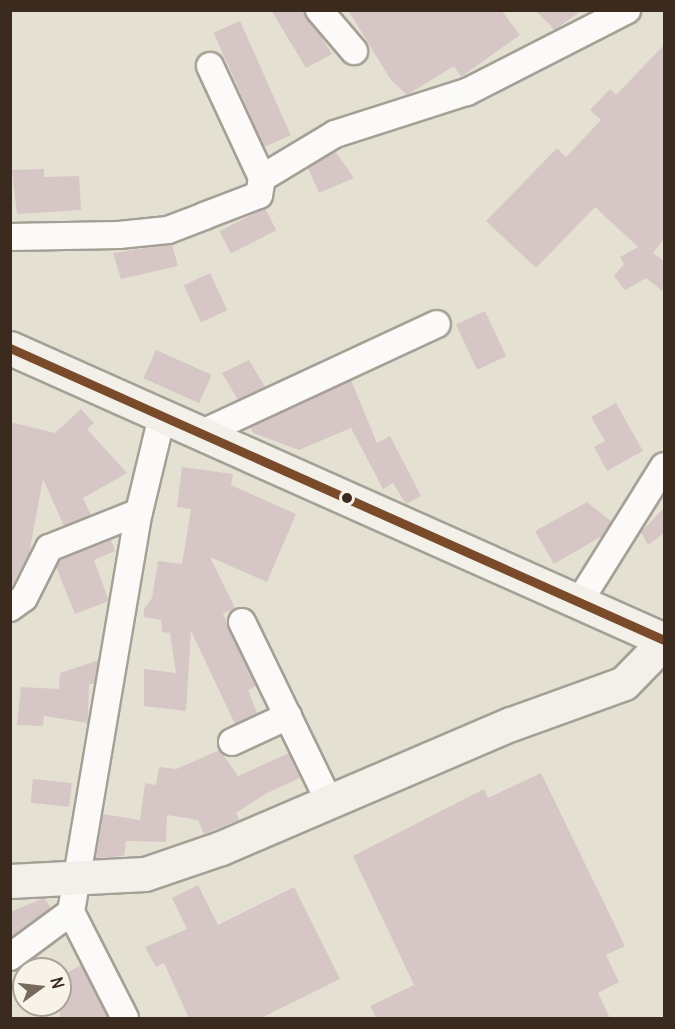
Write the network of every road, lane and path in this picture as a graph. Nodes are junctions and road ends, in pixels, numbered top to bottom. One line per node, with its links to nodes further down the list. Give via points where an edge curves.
1 (319, 10): 3 (street)
2 (627, 10): 5 (street, via 467,92 335,134)
3 (354, 51)
4 (210, 66): 5 (street)
5 (262, 178): 6 (street, via 259,195 168,230)
6 (10, 237)
7 (437, 324): 10 (street)
8 (10, 348): 9 (main road)
9 (162, 417): 10 (main road); 12 (street)
10 (200, 434): 13 (main road)
11 (664, 466): 13 (street)
12 (139, 512): 14 (street, via 49,548 24,598); 20 (street)
13 (579, 602): 16 (main road)
14 (10, 608)
15 (242, 622): 17 (street)
16 (664, 641): 19 (main road, via 624,683 511,724)
17 (288, 716): 18 (street); 19 (street)
18 (232, 742)
19 (330, 803): 20 (main road, via 164,868)
20 (80, 877): 21 (main road); 22 (street)
21 (10, 882)
22 (71, 912): 23 (street); 24 (street)
23 (10, 957)
24 (125, 1018)

